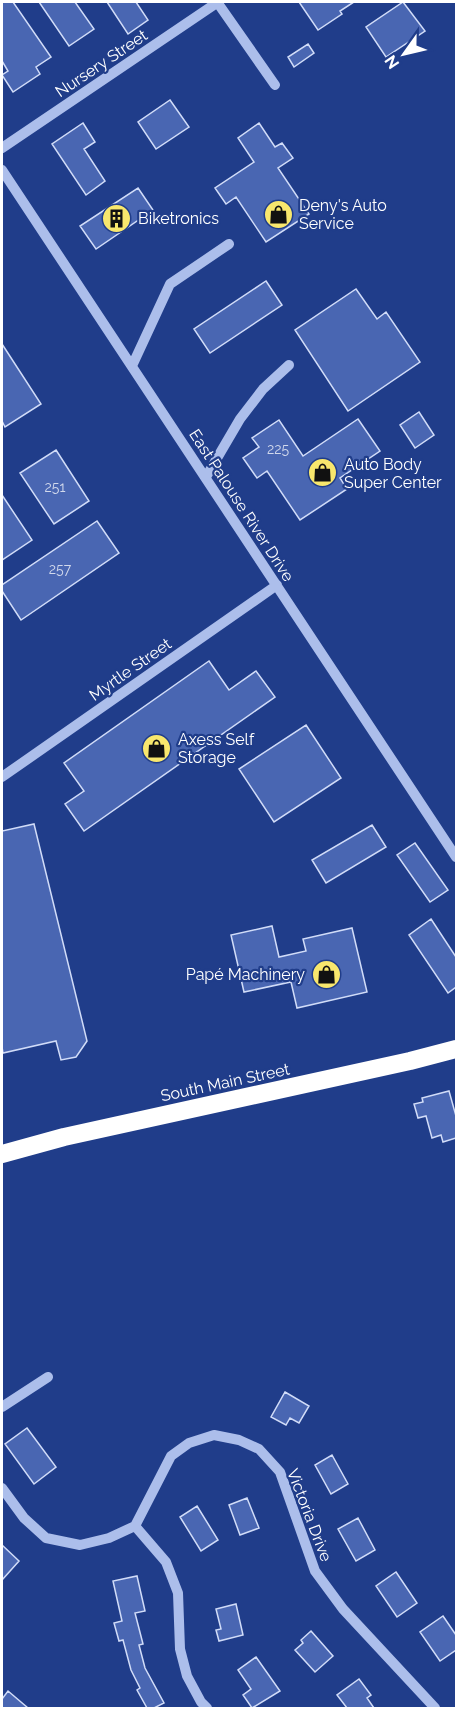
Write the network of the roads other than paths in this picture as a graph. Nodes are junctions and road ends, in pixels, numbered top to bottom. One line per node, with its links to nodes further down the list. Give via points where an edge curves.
1 (218, 2): 2 (street); 3 (street, Nursery Street)
2 (275, 85)
3 (2, 148)
4 (2, 170): 7 (street, East Palouse River Drive)
5 (229, 244): 7 (street, via 170,284)
6 (289, 365): 8 (street, via 257,396)
7 (132, 366): 8 (street, East Palouse River Drive)
8 (206, 477): 9 (street, East Palouse River Drive)
9 (277, 585): 10 (street, Myrtle Street); 11 (street, East Palouse River Drive)
10 (2, 777)
11 (456, 857)
12 (456, 1049): 13 (highway, South Main Street)
13 (2, 1154)
14 (48, 1377): 15 (street)
15 (2, 1407)
16 (2, 1488): 17 (street, via 24,1518 46,1538 80,1545)
17 (135, 1526): 18 (street, via 166,1562 178,1593 180,1649 188,1676); 19 (street, Victoria Drive, via 171,1456 189,1443 214,1435 259,1449 280,1472 315,1570 343,1609)
18 (207, 1708)
19 (435, 1708)

